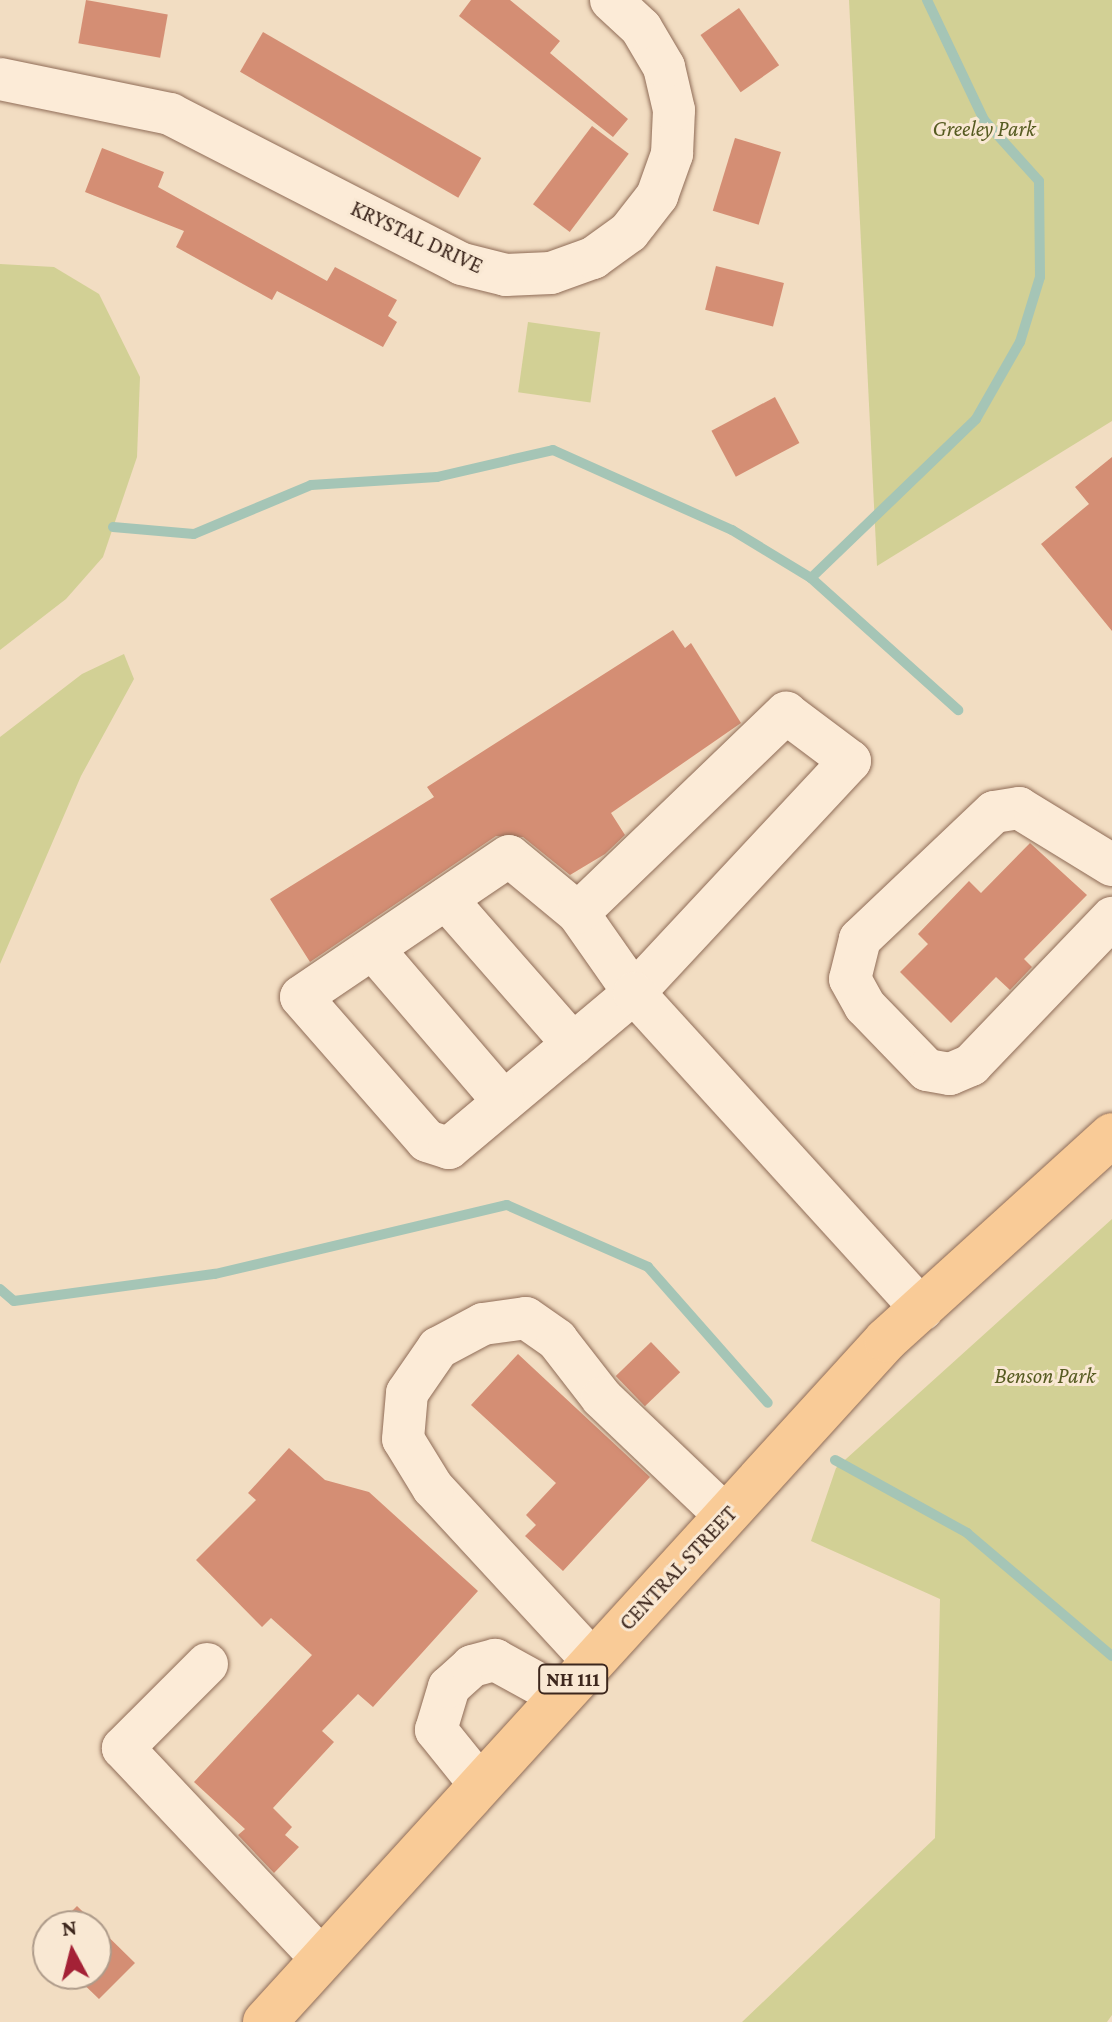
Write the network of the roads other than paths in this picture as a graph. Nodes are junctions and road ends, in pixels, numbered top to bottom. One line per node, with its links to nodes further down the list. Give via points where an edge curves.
1 (611, 0): 2 (street, KRYSTAL DRIVE, via 641,28 664,67 674,110 672,154 657,196 629,232 593,258 551,273 506,275 462,264 170,114)
2 (0, 79)
3 (1112, 865): 6 (street, via 1019,808 994,812 962,836 860,939 850,979 865,1006 927,1070 950,1074 971,1065)
4 (446, 899): 5 (street, via 509,856); 7 (street); 9 (street)
5 (578, 913): 8 (street); 8 (street, via 786,713 850,761)
6 (1112, 918)
7 (373, 949): 10 (street); 10 (street, via 301,997 427,1141 449,1148)
8 (634, 993): 9 (street); 12 (street)
9 (573, 1044): 10 (street)
10 (504, 1102)
11 (1112, 1135): 12 (main road, CENTRAL STREET / NH 111)
12 (922, 1309): 13 (main road, CENTRAL STREET / NH 111)
13 (726, 1516): 14 (main road, CENTRAL STREET / NH 111); 14 (street, via 602,1398 557,1340 526,1318 483,1324 438,1348 407,1393 403,1439 433,1488)
14 (591, 1659): 16 (main road, CENTRAL STREET / NH 111)
15 (207, 1664): 18 (street, via 123,1748)
16 (559, 1695): 17 (main road, CENTRAL STREET / NH 111); 17 (street, via 495,1660 472,1666 449,1687 436,1730)
17 (478, 1782): 18 (main road, CENTRAL STREET / NH 111)
18 (320, 1957): 19 (main road, CENTRAL STREET / NH 111)
19 (265, 2022)

